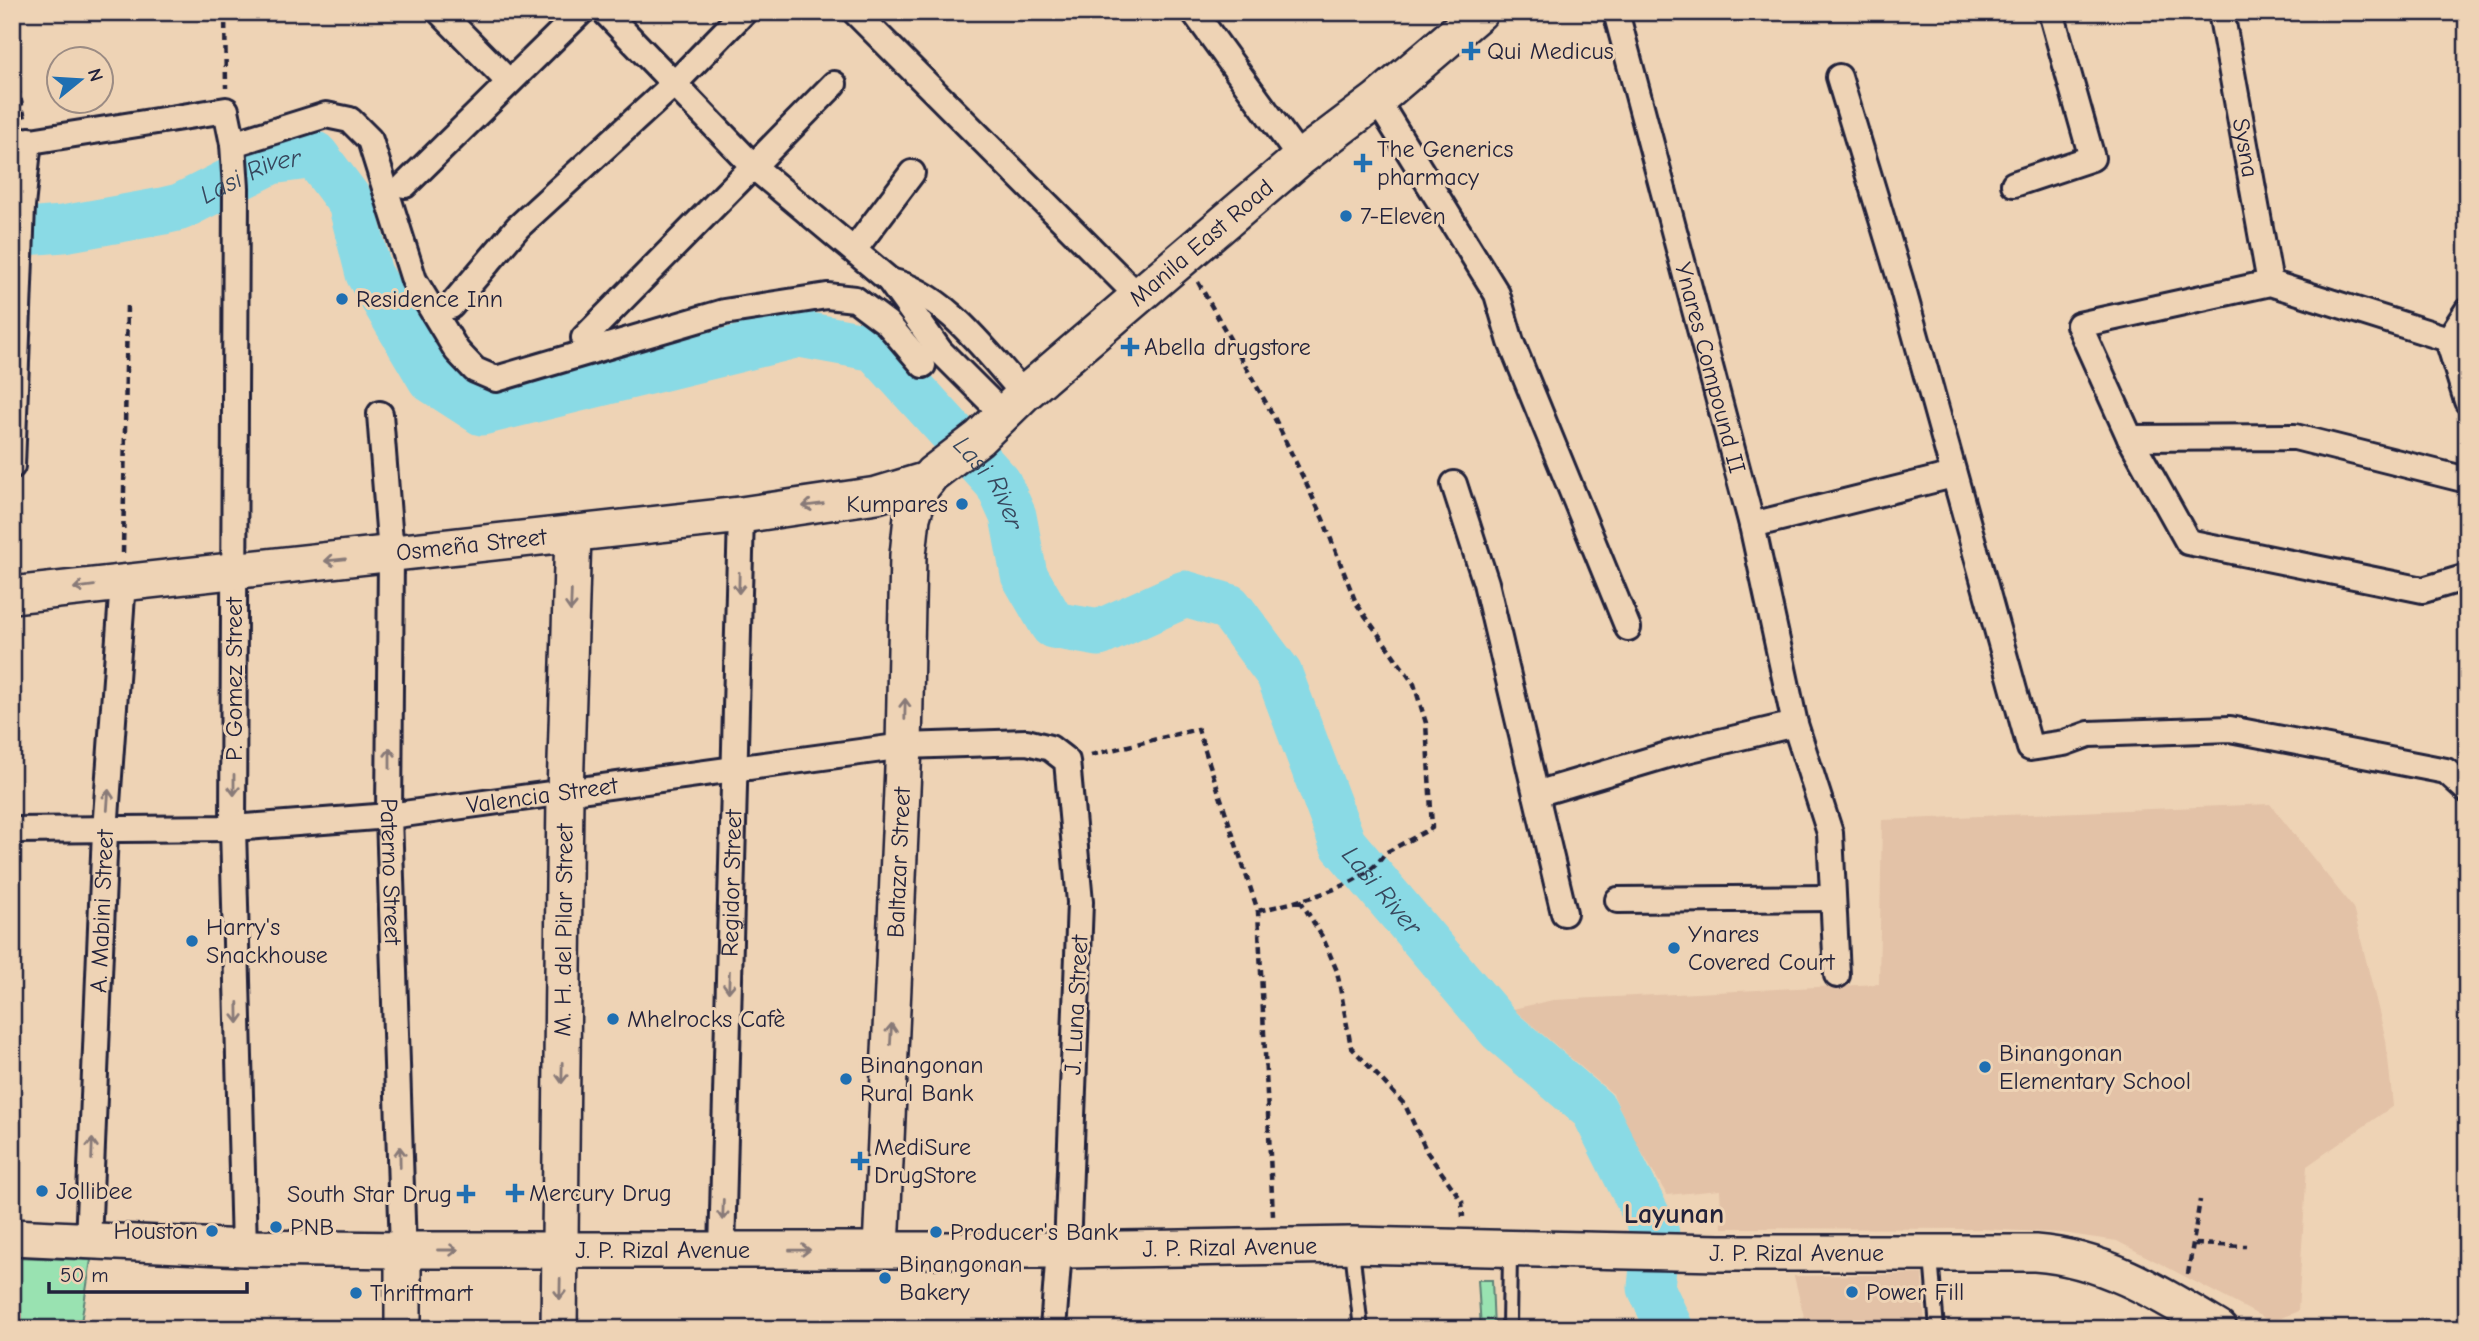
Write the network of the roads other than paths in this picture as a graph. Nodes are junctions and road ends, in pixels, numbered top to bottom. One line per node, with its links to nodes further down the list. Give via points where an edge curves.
1 (440, 12): 12 (street)
2 (581, 12): 12 (street)
3 (606, 12): 13 (street)
4 (744, 12): 13 (street)
5 (855, 12): 26 (street)
6 (1194, 12): 17 (street)
7 (1480, 12): 15 (main road, Manila East Road)
8 (1616, 12): 42 (street, Ynares Compound II)
9 (2051, 12): 21 (street, via 2092,158)
10 (2221, 12): 25 (street, Sysna)
11 (1839, 77): 37 (street)
12 (509, 82): 22 (street)
13 (674, 84): 19 (street); 27 (street, via 518,227)
14 (834, 84): 19 (street)
15 (1377, 100): 17 (main road, Manila East Road); 49 (street, via 1497,294 1511,342)
16 (21, 142): 18 (street, P. Gomez Street, via 226,110); 36 (street)
17 (1300, 158): 26 (main road, Manila East Road)
18 (234, 165): 31 (street, via 326,115 350,120 370,140 414,280 457,351 475,370 496,379 724,312 827,296 855,299 887,323); 45 (street, P. Gomez Street)
19 (754, 167): 23 (street); 29 (street)
20 (912, 173): 23 (street)
21 (2014, 184)
22 (405, 185)
23 (854, 250): 24 (street)
24 (889, 280): 34 (street); 34 (street, via 909,285 961,324)
25 (2270, 283): 30 (street); 35 (street, via 2079,324)
26 (1139, 297): 34 (main road, Manila East Road)
27 (451, 306)
28 (2467, 311): 30 (street)
29 (584, 338)
30 (2457, 342): 32 (street)
31 (923, 365)
32 (2467, 401)
33 (380, 414): 44 (street, Paterno Street)
34 (992, 425): 38 (main road, Manila East Road)
35 (2130, 438): 39 (street, via 2295,437); 46 (street, via 2188,542 2423,590)
36 (12, 466)
37 (1953, 475): 42 (street); 54 (street, via 2030,748 2089,734 2230,729 2445,771)
38 (927, 480): 41 (main road, Osmeña Street, one-way to 41, via 877,495); 51 (main road, Baltazar Street, one-way to 38, via 910,536 914,508)
39 (2467, 480)
40 (1454, 484): 56 (street, via 1486,583)
41 (741, 515): 43 (main road, Osmeña Street); 53 (street, Regidor Street, one-way to 53)
42 (1752, 525): 50 (street, Ynares Compound II)
43 (573, 533): 44 (main road, Osmeña Street); 55 (main road, M. H. del Pilar Street, one-way to 55)
44 (391, 554): 45 (main road, Osmeña Street, one-way to 45); 57 (street, Paterno Street, one-way to 44)
45 (235, 570): 47 (main road, Osmeña Street); 58 (street, P. Gomez Street, one-way to 58)
46 (2467, 577)
47 (123, 582): 48 (main road, Osmeña Street, one-way to 48); 60 (street, A. Mabini Street, one-way to 47)
48 (12, 595)
49 (1628, 628)
50 (1795, 724): 56 (street, via 1674,753); 61 (street, Ynares Compound II, via 1830,833)
51 (904, 746): 52 (street, Valencia Street, via 1027,742 1050,748); 53 (street, Valencia Street); 70 (main road, Baltazar Street, one-way to 51)
52 (1067, 761): 73 (street, J. Luna Street, via 1080,902)
53 (735, 768): 55 (street, Valencia Street); 74 (street, Regidor Street, one-way to 74)
54 (2467, 790)
55 (565, 794): 57 (street, Valencia Street); 72 (main road, M. H. del Pilar Street, one-way to 72)
56 (1536, 794): 63 (street)
57 (389, 816): 58 (street, Valencia Street); 71 (street, Paterno Street, one-way to 57)
58 (233, 828): 60 (street, Valencia Street); 69 (street, P. Gomez Street, one-way to 69)
59 (12, 830): 60 (street, Valencia Street)
60 (105, 831): 66 (street, A. Mabini Street, one-way to 60)
61 (1833, 898): 62 (street); 64 (street, Ynares Compound II)
62 (1618, 900)
63 (1564, 913)
64 (1837, 975)
65 (12, 1237): 66 (main road, J. P. Rizal Avenue)
66 (88, 1242): 69 (main road, J. P. Rizal Avenue)
67 (1352, 1245): 68 (main road, J. P. Rizal Avenue); 73 (main road, J. P. Rizal Avenue); 79 (lane)
68 (1510, 1247): 75 (main road, J. P. Rizal Avenue); 80 (lane)
69 (244, 1248): 71 (main road, J. P. Rizal Avenue)
70 (881, 1249): 73 (main road, J. P. Rizal Avenue); 74 (main road, J. P. Rizal Avenue, one-way to 70)
71 (403, 1250): 72 (main road, J. P. Rizal Avenue, one-way to 72); 76 (main road, Paterno Street)
72 (561, 1250): 74 (main road, J. P. Rizal Avenue); 77 (main road, M. H. del Pilar Street, one-way to 77)
73 (1063, 1250): 78 (street, J. Luna Street)
74 (722, 1251)
75 (1931, 1252): 81 (lane); 82 (main road, J. P. Rizal Avenue, via 2058,1255 2116,1271)
76 (403, 1329)
77 (559, 1329)
78 (1053, 1329)
79 (1361, 1329)
80 (1509, 1329)
81 (1937, 1329)
82 (2219, 1329)

